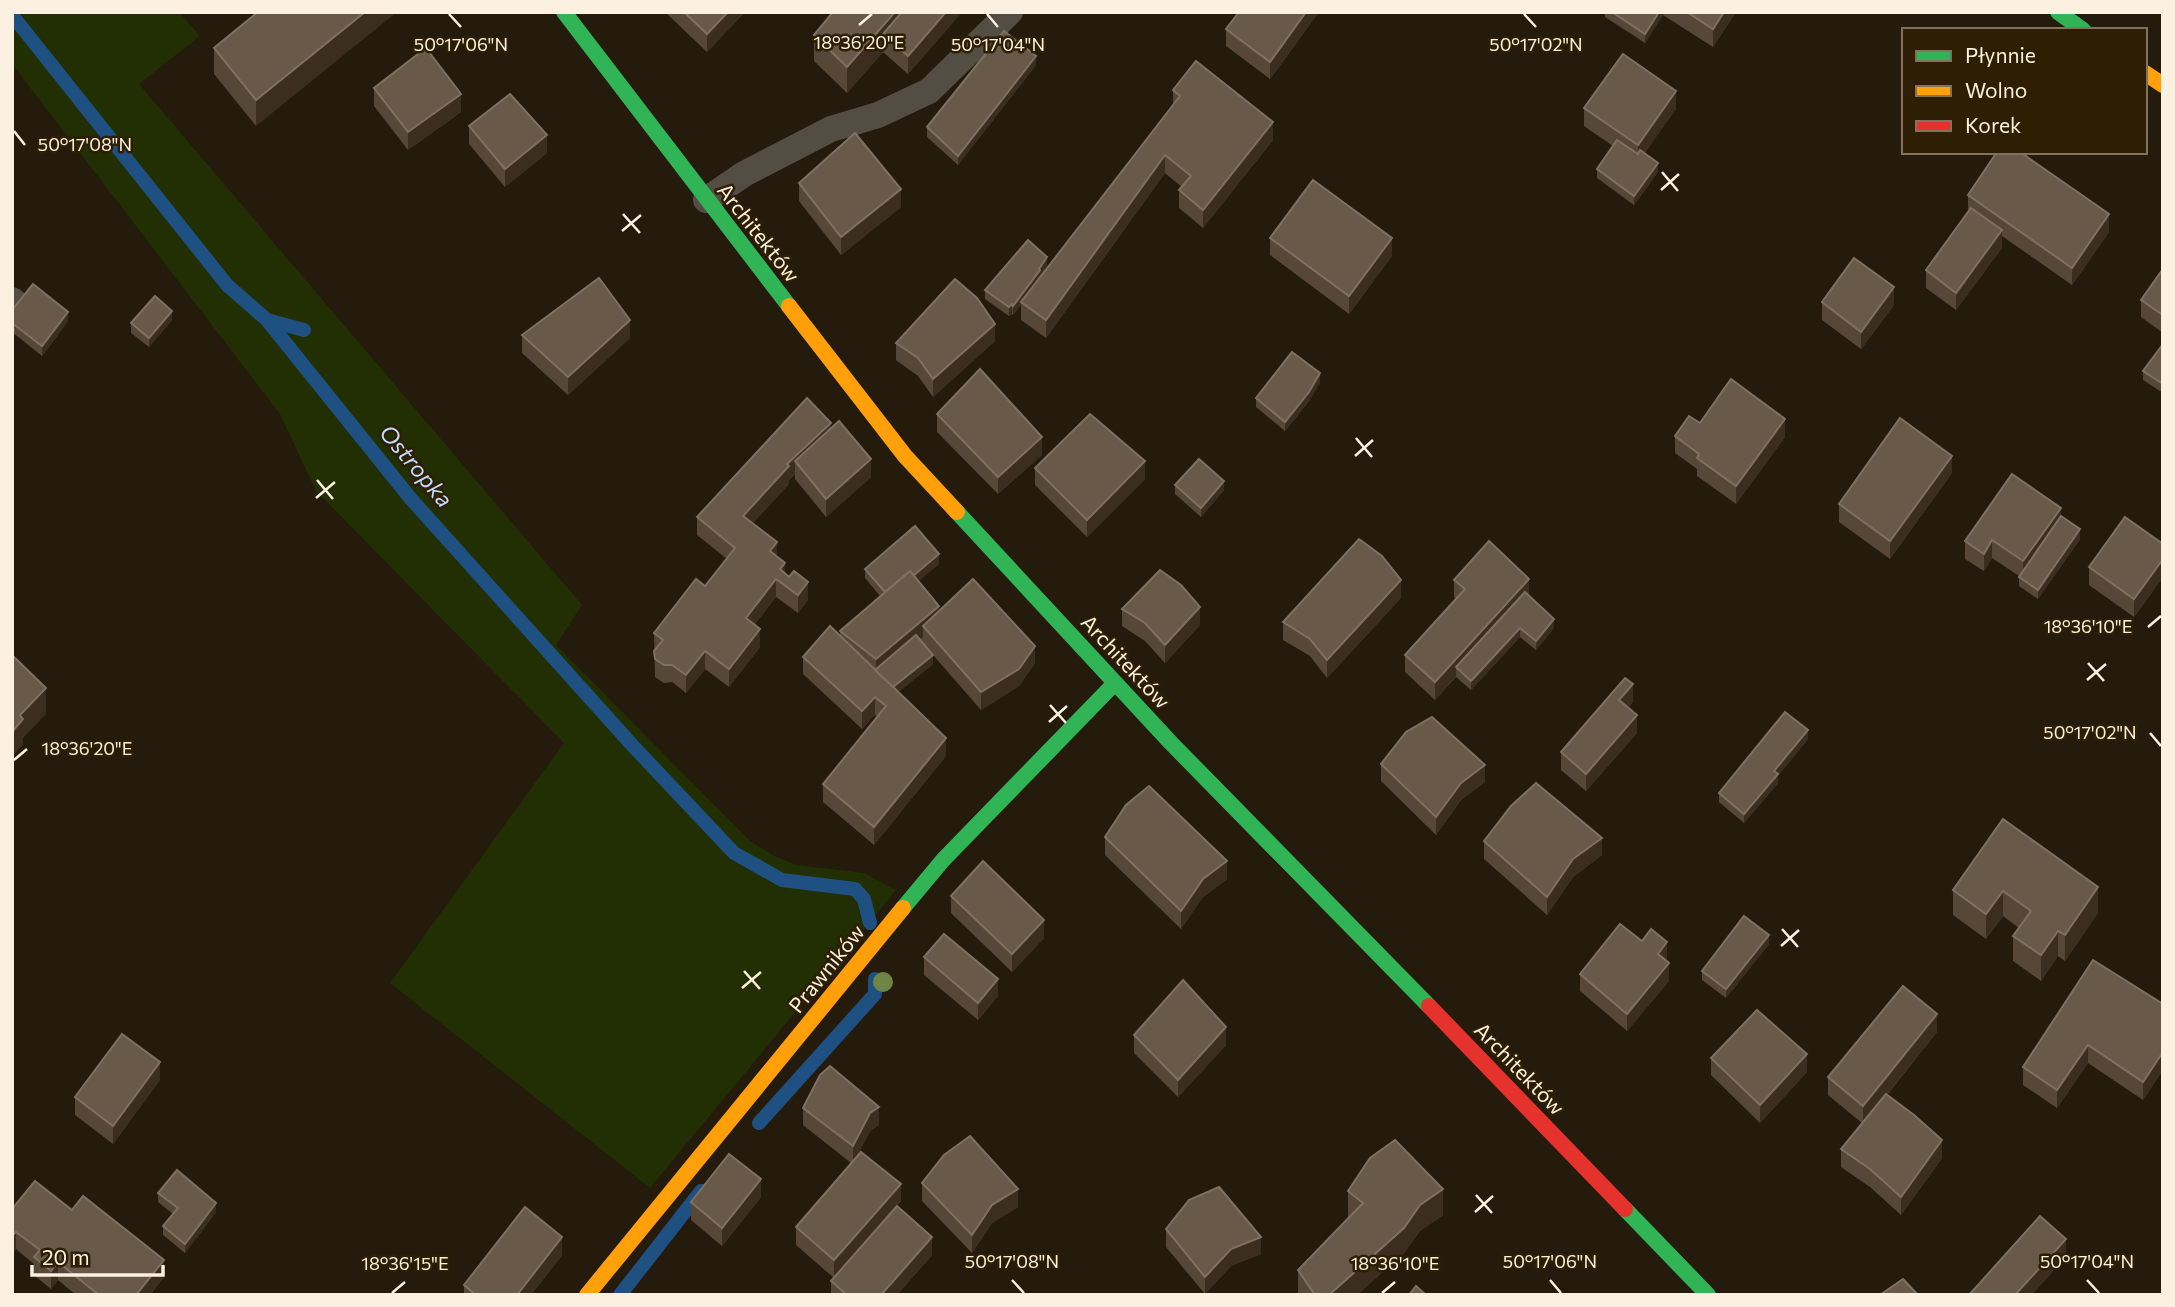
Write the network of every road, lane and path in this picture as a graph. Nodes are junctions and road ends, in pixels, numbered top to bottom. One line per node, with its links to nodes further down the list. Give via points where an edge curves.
1 (564, 12): 7 (street, Architektów)
2 (1010, 12): 7 (lane, via 929,91 877,115 831,129 744,174)
3 (2058, 12): 4 (street)
4 (2080, 28)
5 (2147, 74): 6 (street)
6 (2163, 85)
7 (706, 200): 8 (street, Architektów, via 905,456)
8 (1115, 683): 9 (street, Prawników, via 943,860); 10 (street, Architektów)
9 (587, 1295)
10 (1709, 1295)

